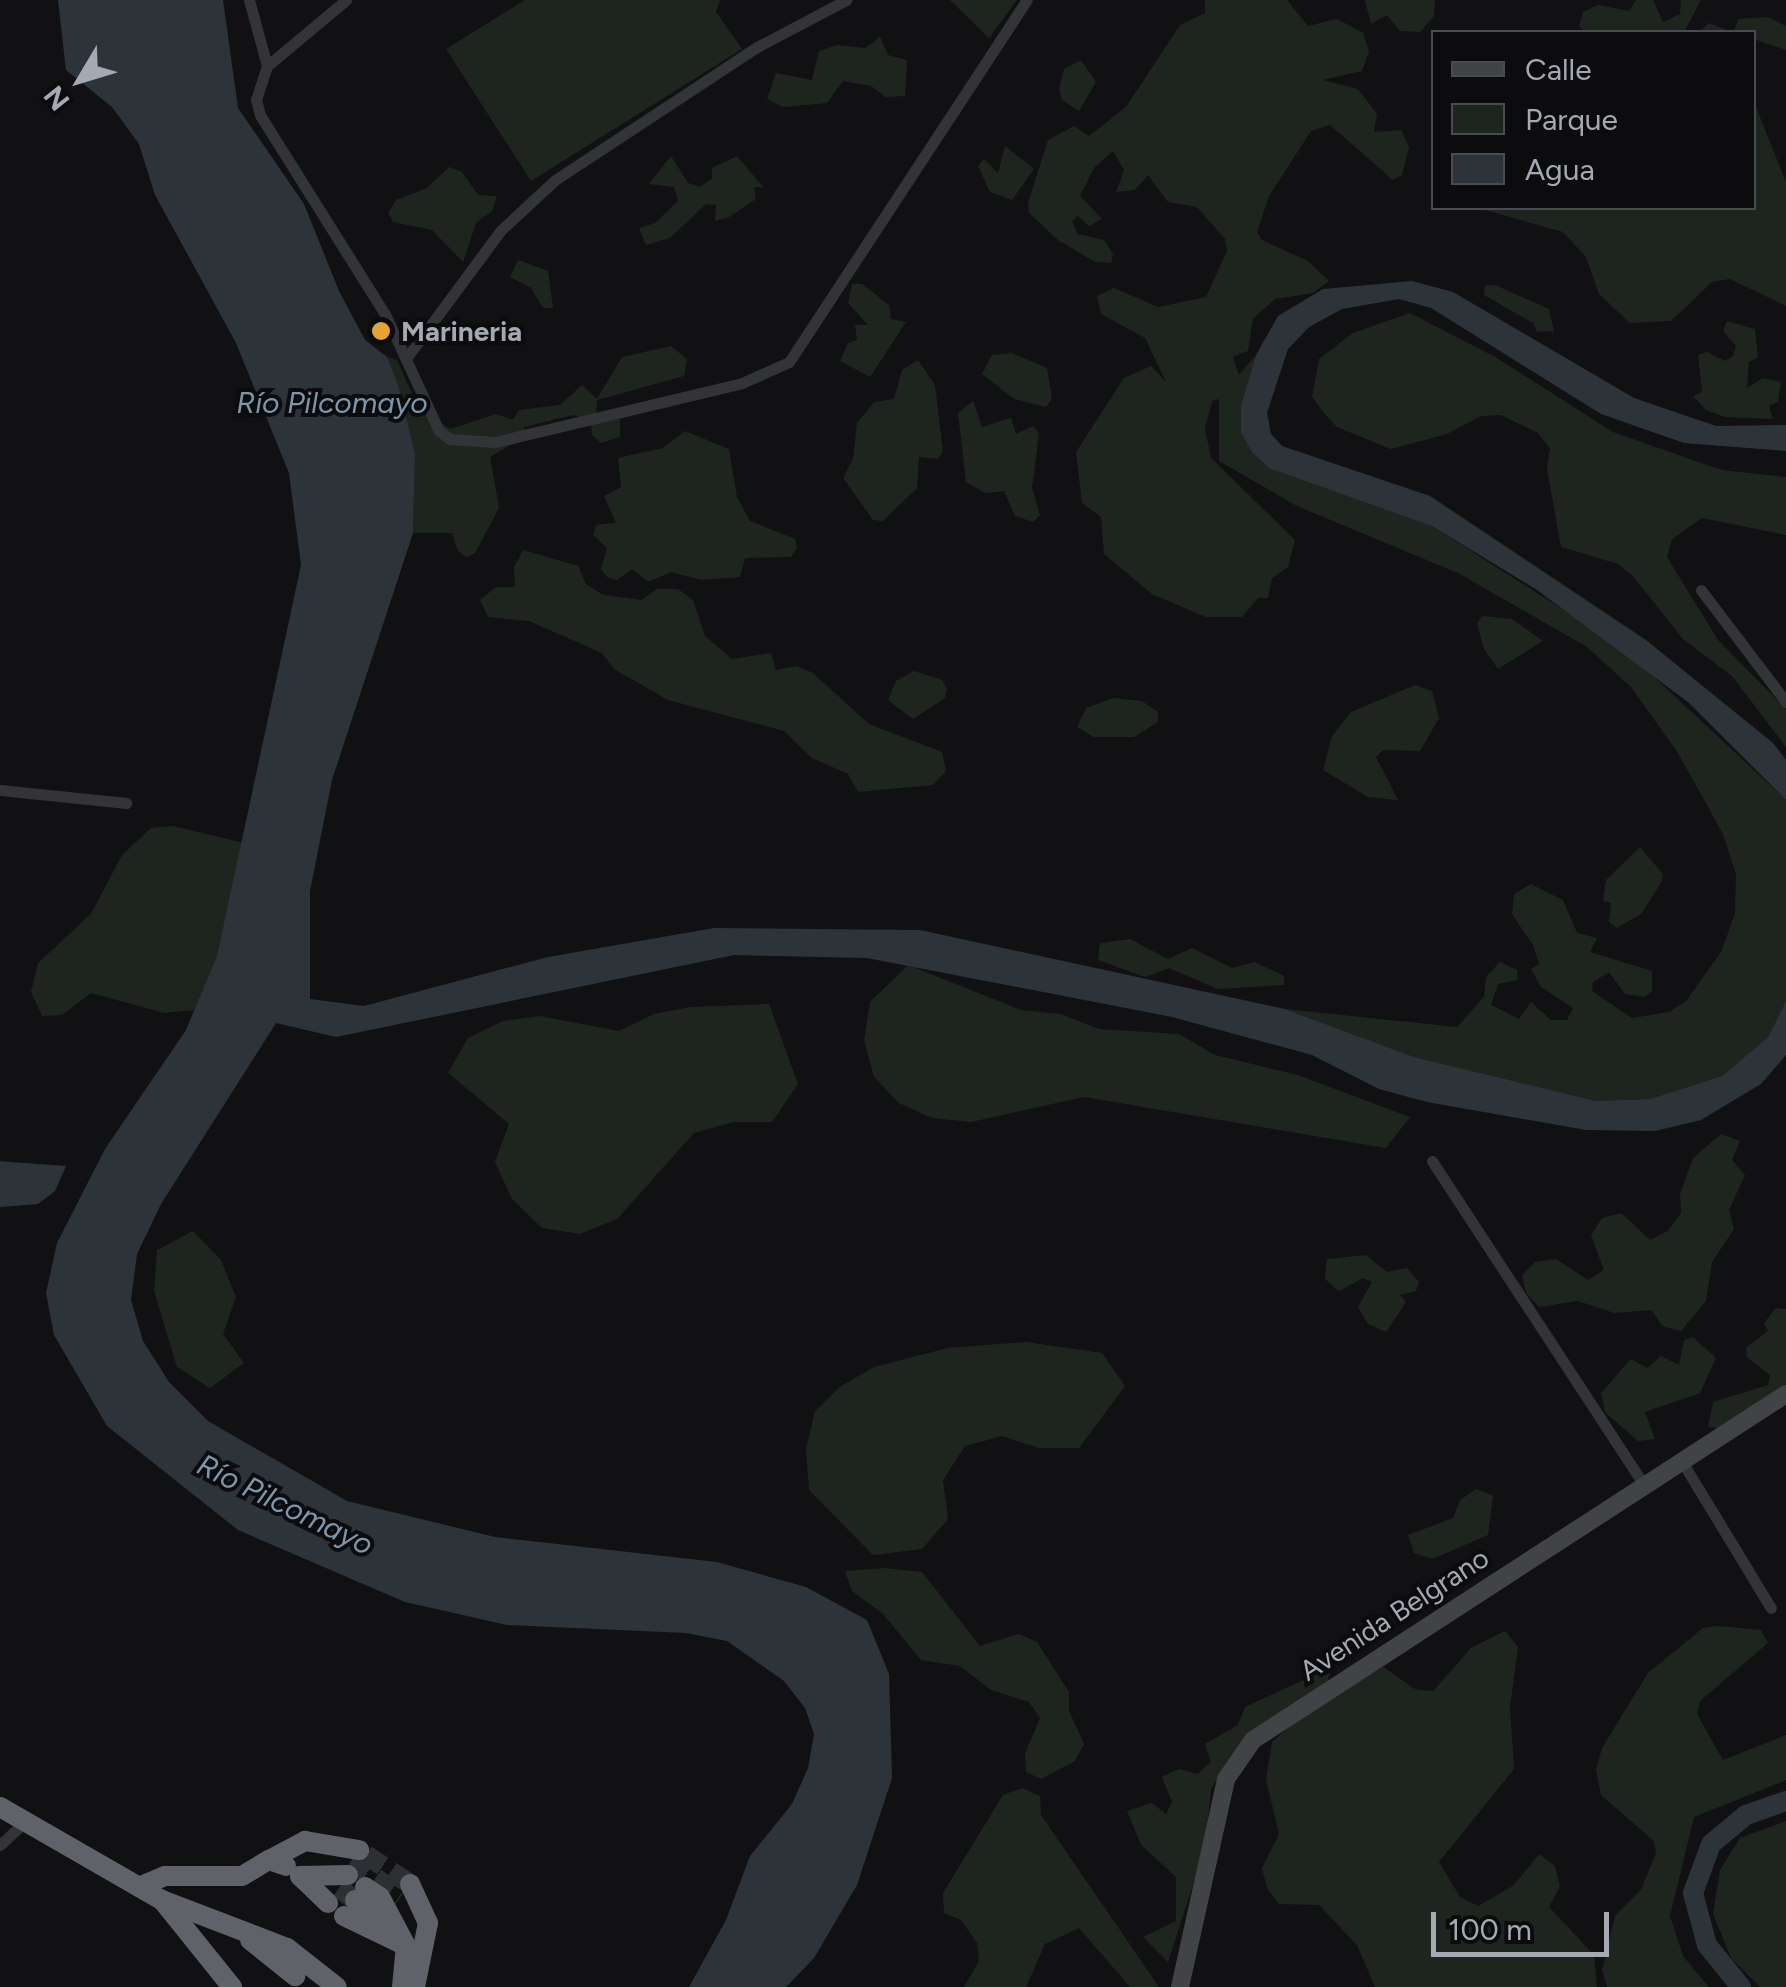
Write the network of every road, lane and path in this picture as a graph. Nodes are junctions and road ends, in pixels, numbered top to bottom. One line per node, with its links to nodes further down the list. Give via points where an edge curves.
1 (249, 0): 5 (street)
2 (346, 0): 5 (street)
3 (846, 0): 6 (street, via 757,47 555,180 501,230)
4 (1027, 0): 6 (street, via 806,344 776,371 495,442 465,441 439,431)
5 (267, 66): 6 (street, via 256,99 260,115)
6 (406, 358)
7 (1701, 590): 8 (street)
8 (1786, 702)
9 (0, 790): 10 (street)
10 (126, 803)
11 (1432, 1161): 14 (street)
12 (1786, 1394): 13 (street, Avenida Belgrano)
13 (1680, 1460): 14 (street, Avenida Belgrano); 15 (street)
14 (1642, 1484): 31 (street, Avenida Belgrano, via 1268,1729 1237,1756 1226,1779)
15 (1770, 1608)
16 (0, 1807): 17 (highway)
17 (27, 1820): 18 (street); 21 (highway)
18 (0, 1845)
19 (285, 1868): 20 (highway); 20 (highway); 20 (highway, via 306,1841); 21 (highway, via 242,1876 165,1876)
20 (347, 1885): 25 (highway); 25 (highway, via 380,1898)
21 (139, 1887): 23 (highway)
22 (406, 1890): 30 (highway, via 423,1908 428,1934)
23 (162, 1900): 24 (highway); 27 (highway)
24 (234, 1927): 26 (highway); 28 (highway, via 286,1948)
25 (406, 1946): 29 (highway)
26 (295, 1976)
27 (232, 1987)
28 (337, 1987)
29 (402, 1987)
30 (415, 1987)
31 (1180, 1987)

